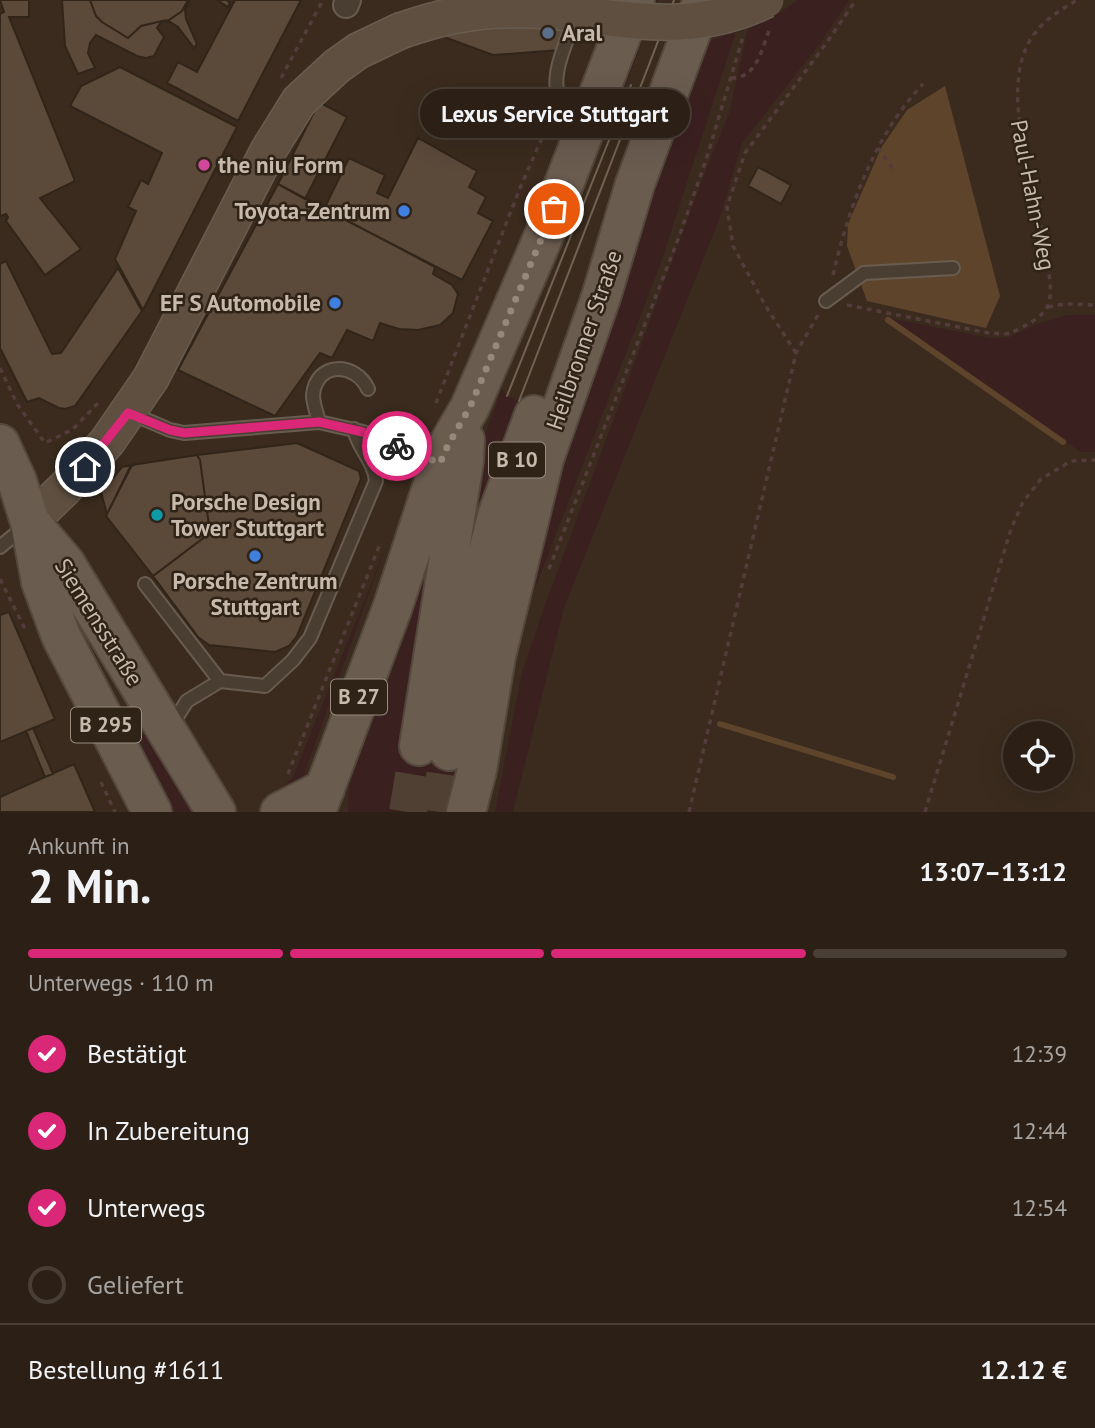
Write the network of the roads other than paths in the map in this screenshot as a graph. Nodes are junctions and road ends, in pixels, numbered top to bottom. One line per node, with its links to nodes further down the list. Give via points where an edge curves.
1 (581, 0): 5 (lane, via 557,72 556,89 566,111)
2 (635, 0): 5 (main road, B 10)
3 (703, 0): 6 (main road, Heilbronner Straße / B 10)
4 (769, 12): 11 (main road, bridge, via 667,23 507,10 453,15 400,31 358,51 299,101 151,379)
5 (589, 122): 10 (main road, B 10, via 545,233)
6 (635, 184): 10 (main road, B 10, via 584,286 513,468 434,748 464,461 466,424); 27 (main road, Heilbronner Straße, via 544,459 496,656)
7 (953, 268): 8 (lane, via 864,273)
8 (826, 301)
9 (368, 389): 12 (lane, via 364,379 349,370 330,370 321,376 313,393)
10 (453, 405): 15 (main road, B 27, via 448,445)
11 (128, 413): 12 (lane, via 184,433); 16 (main road, via 85,467)
12 (319, 422): 13 (lane)
13 (354, 429): 15 (lane); 19 (lane, via 357,443 375,468 376,481 310,638 265,687)
14 (0, 444): 16 (main road, Siemensstraße / B 295)
15 (440, 463): 24 (main road, B 27)
16 (30, 522): 17 (lane); 20 (main road, Siemensstraße / B 295, via 65,563); 21 (main road, Siemensstraße / B 295, via 41,582 61,636)
17 (0, 548)
18 (145, 584): 19 (lane)
19 (220, 681): 20 (lane)
20 (160, 721): 21 (main road, via 147,719); 23 (main road, Siemensstraße / B 295)
21 (111, 735): 25 (main road, Siemensstraße / B 295)
22 (280, 797): 24 (main road)
23 (211, 805): 26 (main road)
24 (321, 806)
25 (152, 812)
26 (242, 812)
27 (466, 812)

